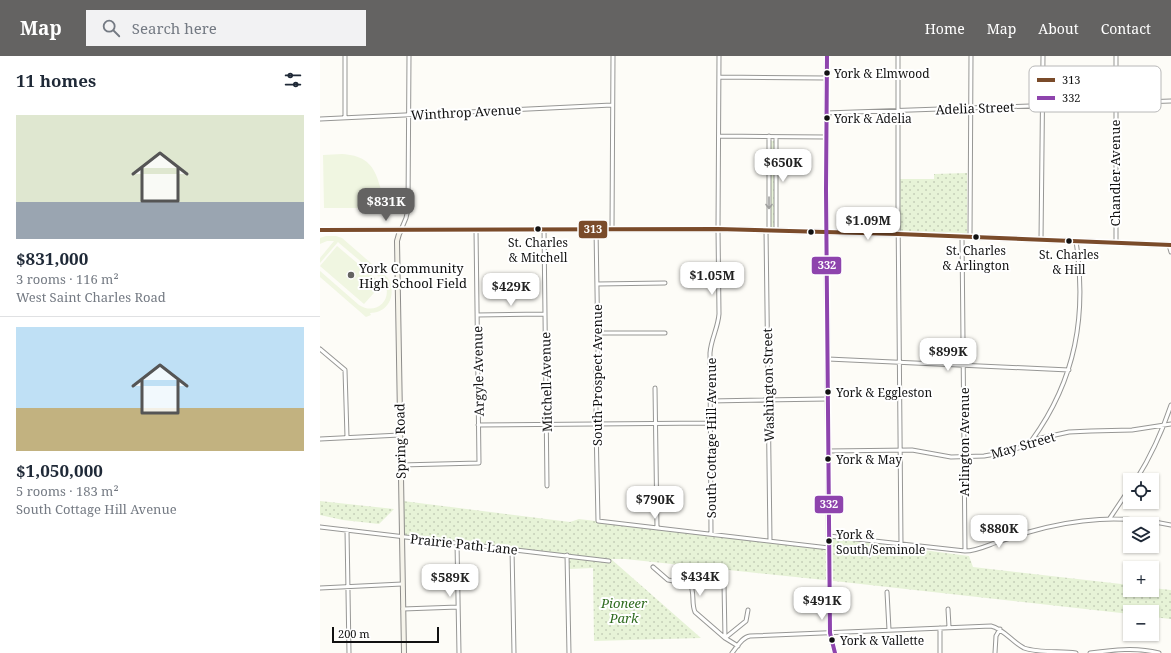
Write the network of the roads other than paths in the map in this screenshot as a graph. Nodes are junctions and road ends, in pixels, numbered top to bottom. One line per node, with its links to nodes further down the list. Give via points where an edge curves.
1 (345, 56): 22 (street)
2 (409, 56): 21 (street)
3 (613, 56): 14 (street)
4 (719, 56): 10 (street, South Cottage Hill Avenue)
5 (827, 56): 11 (main road)
6 (898, 56): 17 (street)
7 (971, 56): 16 (street)
8 (1116, 56): 9 (street, Chandler Avenue)
9 (1116, 66)
10 (719, 77): 11 (street); 24 (street, South Cottage Hill Avenue)
11 (826, 78): 20 (main road)
12 (1171, 100): 13 (street, Adelia Street)
13 (1161, 101)
14 (612, 105): 21 (street, Winthrop Avenue); 30 (street)
15 (1029, 106): 16 (street, Adelia Street)
16 (970, 108): 17 (street, Adelia Street); 40 (street)
17 (898, 110): 20 (street, Adelia Street); 38 (street)
18 (1042, 112): 41 (street)
19 (1115, 112): 43 (street, Chandler Avenue)
20 (826, 113): 27 (main road)
21 (408, 114): 22 (street, Winthrop Avenue); 33 (street, via 408,209)
22 (345, 118): 23 (street, Winthrop Avenue)
23 (320, 119)
24 (719, 136): 25 (street); 31 (street, South Cottage Hill Avenue)
25 (769, 136): 26 (street); 35 (street, Washington Street, one-way to 35)
26 (776, 136): 27 (street); 36 (street)
27 (826, 137): 37 (main road)
28 (544, 229): 29 (main road); 34 (main road); 48 (street, Mitchell Avenue)
29 (596, 229): 30 (main road); 47 (street, South Prospect Avenue)
30 (612, 229): 31 (main road)
31 (718, 229): 35 (main road); 60 (street, South Cottage Hill Avenue, via 719,314 710,353)
32 (320, 230): 33 (main road)
33 (401, 230): 34 (main road); 69 (main road, Spring Road, via 397,241)
34 (476, 230): 49 (street, Argyle Avenue)
35 (768, 230): 36 (main road); 59 (street, Washington Street)
36 (776, 230): 37 (main road)
37 (826, 232): 38 (main road); 53 (main road)
38 (898, 234): 39 (main road); 54 (street)
39 (962, 236): 40 (main road); 55 (street, Arlington Avenue)
40 (970, 237): 41 (main road)
41 (1041, 240): 42 (main road)
42 (1076, 241): 43 (main road); 56 (street, via 1080,308)
43 (1116, 243): 44 (main road)
44 (1170, 245): 45 (street)
45 (1171, 252)
46 (665, 283): 47 (street)
47 (597, 284): 50 (street, South Prospect Avenue)
48 (545, 314): 49 (street); 64 (street, Mitchell Avenue)
49 (477, 315): 67 (street, Argyle Avenue)
50 (598, 333): 51 (street); 65 (street, South Prospect Avenue)
51 (665, 333)
52 (320, 349): 70 (street, via 345,370)
53 (828, 359): 54 (street); 58 (main road)
54 (899, 362): 55 (street); 73 (street)
55 (963, 365): 56 (street); 75 (street, Arlington Avenue)
56 (1069, 370): 72 (street, via 1047,420)
57 (654, 388): 62 (street)
58 (828, 399): 59 (street); 74 (main road)
59 (769, 400): 60 (street); 88 (street, Washington Street)
60 (710, 401): 63 (street, South Cottage Hill Avenue)
61 (1171, 405): 68 (street)
62 (655, 423): 63 (street); 65 (street); 83 (street)
63 (710, 423): 85 (street, South Cottage Hill Avenue)
64 (546, 424): 65 (street); 67 (street); 78 (street, Mitchell Avenue)
65 (596, 424): 83 (street, South Prospect Avenue, via 598,521)
66 (1171, 424): 68 (street, May Street)
67 (478, 425): 76 (street, Argyle Avenue, via 479,463)
68 (1164, 425): 72 (street, May Street, via 1132,430 1069,432); 77 (street)
69 (400, 435): 70 (street); 76 (main road, Spring Road)
70 (347, 437): 71 (street)
71 (320, 439)
72 (1032, 440): 75 (street, May Street, via 1008,452)
73 (900, 450): 74 (street, May Street); 75 (street, May Street, via 919,450); 90 (street)
74 (828, 451): 86 (main road)
75 (964, 457): 93 (street, Arlington Avenue)
76 (401, 465): 87 (main road, Spring Road)
77 (1140, 473)
78 (547, 486)
79 (1123, 499): 80 (street)
80 (1110, 519): 81 (street); 93 (street, via 1045,528 973,551)
81 (1171, 525)
82 (320, 527): 84 (street, Prairie Path Lane)
83 (658, 528): 85 (street)
84 (347, 530): 87 (street, Prairie Path Lane); 99 (street)
85 (711, 534): 88 (street)
86 (829, 536): 90 (street); 91 (main road)
87 (402, 537): 89 (street, Prairie Path Lane); 97 (main road, Spring Road)
88 (770, 541): 91 (street)
89 (457, 543): 92 (street, Prairie Path Lane); 102 (street)
90 (901, 544): 93 (street)
91 (829, 548): 110 (main road)
92 (512, 549): 94 (street, Prairie Path Lane); 118 (street)
93 (965, 551)
94 (567, 555): 95 (street, Prairie Path Lane); 119 (street)
95 (609, 561)
96 (653, 567): 111 (street, via 668,580 690,584 694,612)
97 (402, 584): 99 (street); 103 (main road, Spring Road)
98 (724, 584): 111 (street)
99 (348, 586): 100 (street); 115 (street)
100 (320, 588)
101 (887, 592): 109 (street)
102 (458, 607): 103 (street); 117 (street)
103 (403, 609): 116 (main road, Spring Road)
104 (948, 609): 106 (street)
105 (748, 610): 111 (street, via 746,621)
106 (948, 627): 107 (street); 108 (street, via 991,626)
107 (940, 628): 109 (street); 122 (street)
108 (1000, 629): 114 (street, via 1023,648); 123 (street, via 996,636)
109 (889, 630): 110 (street)
110 (830, 633): 112 (street, via 750,636 745,637); 121 (main road)
111 (725, 638): 112 (street)
112 (738, 646): 120 (street)
113 (1115, 651): 125 (street); 126 (street, via 1138,650)
114 (1051, 652): 124 (street)
115 (349, 653)
116 (404, 653)
117 (459, 653)
118 (514, 653)
119 (569, 653)
120 (732, 653)
121 (835, 653)
122 (940, 653)
123 (995, 653)
124 (1076, 653)
125 (1090, 653)
126 (1159, 653)

